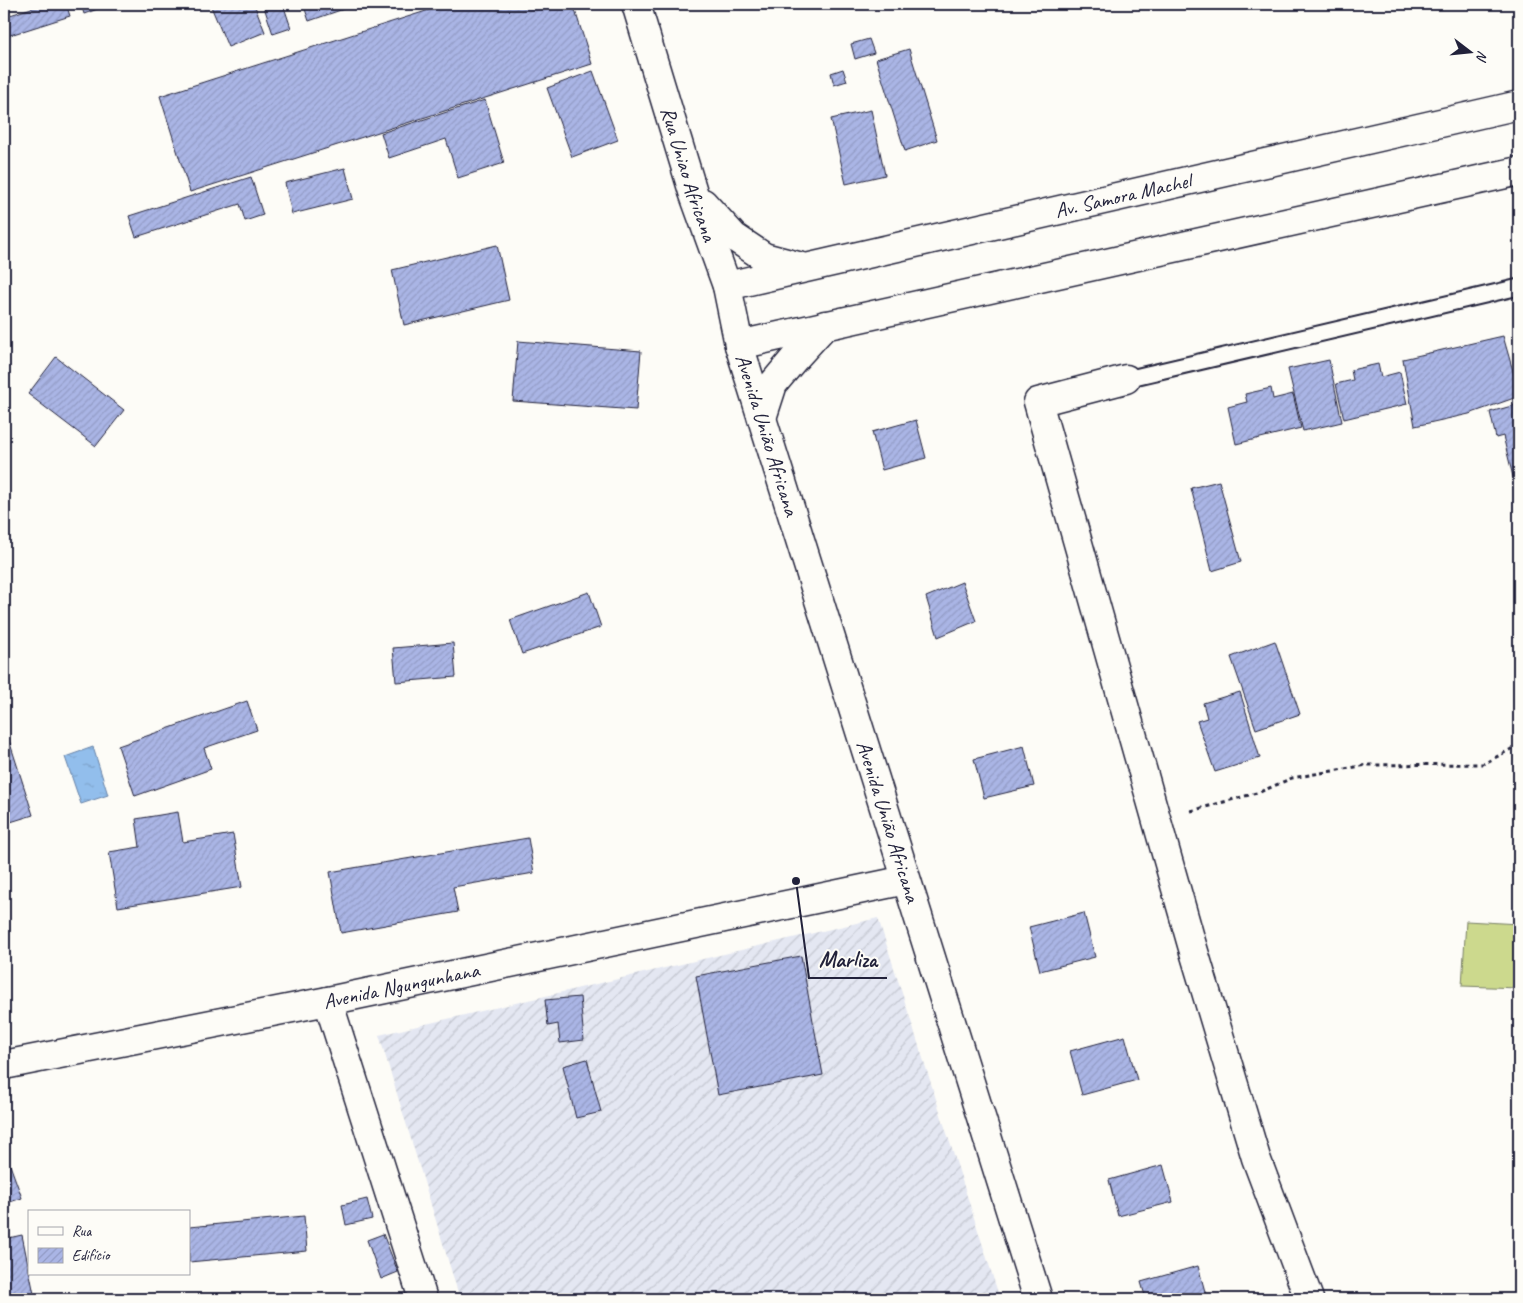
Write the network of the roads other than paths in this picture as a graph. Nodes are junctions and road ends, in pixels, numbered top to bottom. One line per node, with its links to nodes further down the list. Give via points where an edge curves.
1 (636, 4): 4 (main road, Rua Uniao Africana)
2 (1519, 105): 5 (main road, Av. Samora Machel)
3 (1519, 171): 8 (main road)
4 (693, 192): 5 (main road, via 734,237 764,257); 6 (main road, Rua Uniao Africana)
5 (806, 268): 6 (main road, Av. Samora Machel)
6 (727, 286): 9 (main road, Rua Uniao Africana)
7 (1519, 287): 10 (lane)
8 (825, 325): 9 (main road); 11 (main road, via 773,384)
9 (739, 345): 11 (main road, Avenida União Africana)
10 (1126, 379): 17 (main road, via 1038,402 1256,1158)
11 (762, 418): 12 (main road, Avenida União Africana)
12 (906, 880): 13 (main road, Avenida Ngungunhana); 16 (main road, Avenida União Africana)
13 (328, 1000): 14 (main road, Avenida Ngungunhana); 15 (main road)
14 (4, 1065)
15 (423, 1299)
16 (1038, 1299)
17 (1309, 1299)

